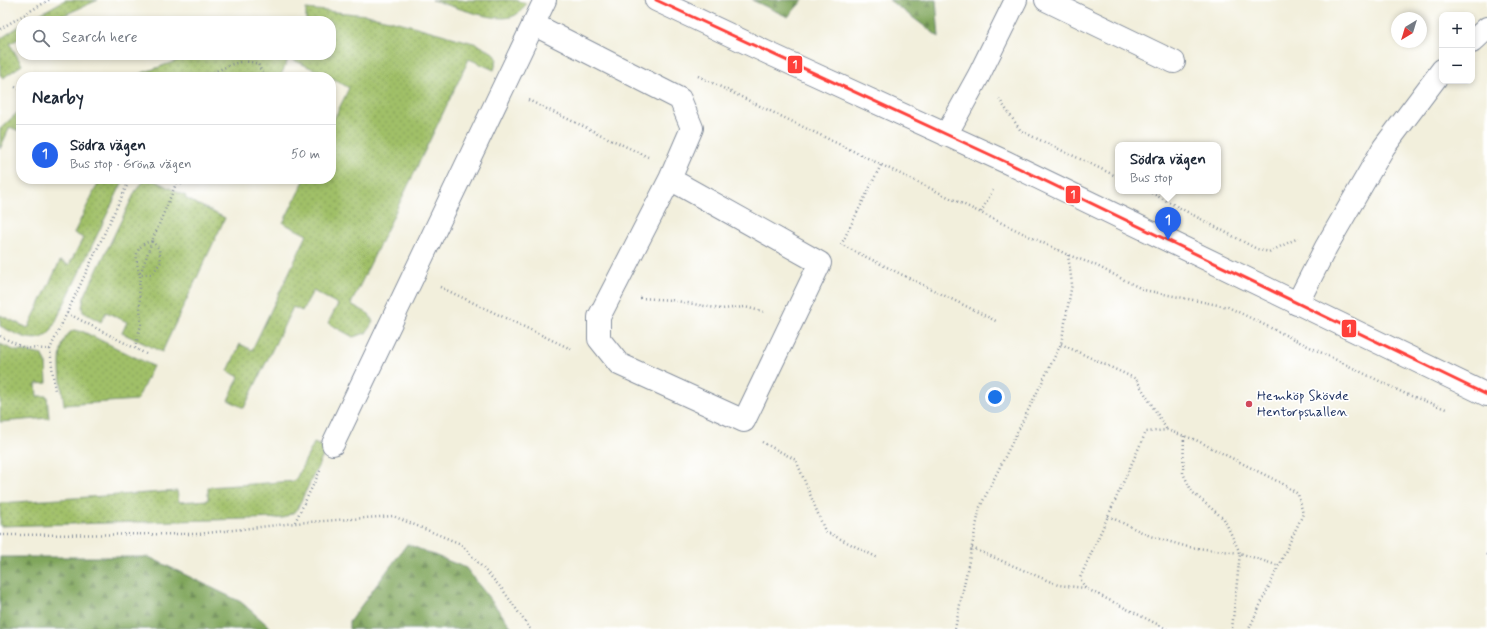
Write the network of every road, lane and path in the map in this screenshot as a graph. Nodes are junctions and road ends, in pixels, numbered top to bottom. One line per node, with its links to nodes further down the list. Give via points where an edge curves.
1 (48, 0): 6 (path)
2 (545, 0): 8 (street)
3 (656, 0): 21 (street)
4 (1016, 0): 21 (street)
5 (1046, 0): 14 (street)
6 (22, 16)
7 (16, 19): 10 (path)
8 (533, 24): 19 (street); 23 (street, via 680,99 692,128)
9 (1487, 28): 11 (street)
10 (0, 29)
11 (1475, 39)
12 (249, 60): 16 (path, via 258,64)
13 (249, 60): 15 (path)
14 (1174, 62)
15 (212, 72)
16 (262, 72)
17 (691, 72): 22 (path)
18 (1439, 74): 38 (street, via 1384,147 1326,247)
19 (503, 87): 23 (path); 36 (street)
20 (998, 97): 24 (path, via 1022,131)
21 (946, 135): 38 (street)
22 (881, 165): 29 (path); 32 (path)
23 (672, 174): 34 (street); 37 (street)
24 (1115, 176)
25 (128, 184): 39 (path)
26 (175, 184): 31 (path)
27 (996, 185): 29 (path)
28 (1154, 194): 30 (path, via 1257,249 1269,252)
29 (981, 212): 33 (path)
30 (1305, 235)
31 (152, 241): 35 (path); 35 (path, via 144,242 136,256); 35 (path, via 159,249 161,262 152,274)
32 (841, 245): 34 (path); 40 (path)
33 (1068, 255): 44 (path, via 1072,284); 50 (path, via 1093,264 1144,290 1228,307 1406,394)
34 (820, 263): 41 (street)
35 (140, 275): 45 (path, via 142,324)
36 (414, 275): 43 (path, via 573,350); 54 (street)
37 (612, 291): 41 (path, via 636,298 671,300 721,309 745,307); 43 (street, via 599,316)
38 (1297, 304): 49 (street)
39 (67, 313): 45 (path); 46 (path)
40 (996, 321)
41 (791, 324): 51 (street)
42 (0, 336): 46 (path, via 24,348)
43 (599, 339): 51 (street, via 619,364)
44 (1061, 344): 52 (path, via 1136,379); 58 (path, via 980,507)
45 (135, 348): 47 (path)
46 (50, 349): 48 (path)
47 (146, 354)
48 (55, 392)
49 (1487, 395)
50 (1447, 409)
51 (744, 421): 60 (path, via 756,439 796,460 825,531)
52 (1167, 430): 53 (path); 55 (path, via 1146,432)
53 (1184, 436): 59 (path, via 1183,473 1192,492 1224,519); 61 (path, via 1283,484 1298,494 1303,514)
54 (333, 444): 56 (path)
55 (1108, 516): 59 (path, via 1150,536 1188,547); 62 (path, via 1080,578)
56 (295, 523): 57 (path, via 198,534); 63 (path, via 393,516 461,544 504,590)
57 (0, 536)
58 (972, 548): 62 (path, via 1058,586); 64 (path)
59 (1240, 552): 61 (path); 66 (path)
60 (878, 558)
61 (1279, 566): 67 (path)
62 (1085, 588): 65 (path)
63 (530, 629)
64 (955, 629)
65 (1167, 629)
66 (1232, 629)
67 (1249, 629)

